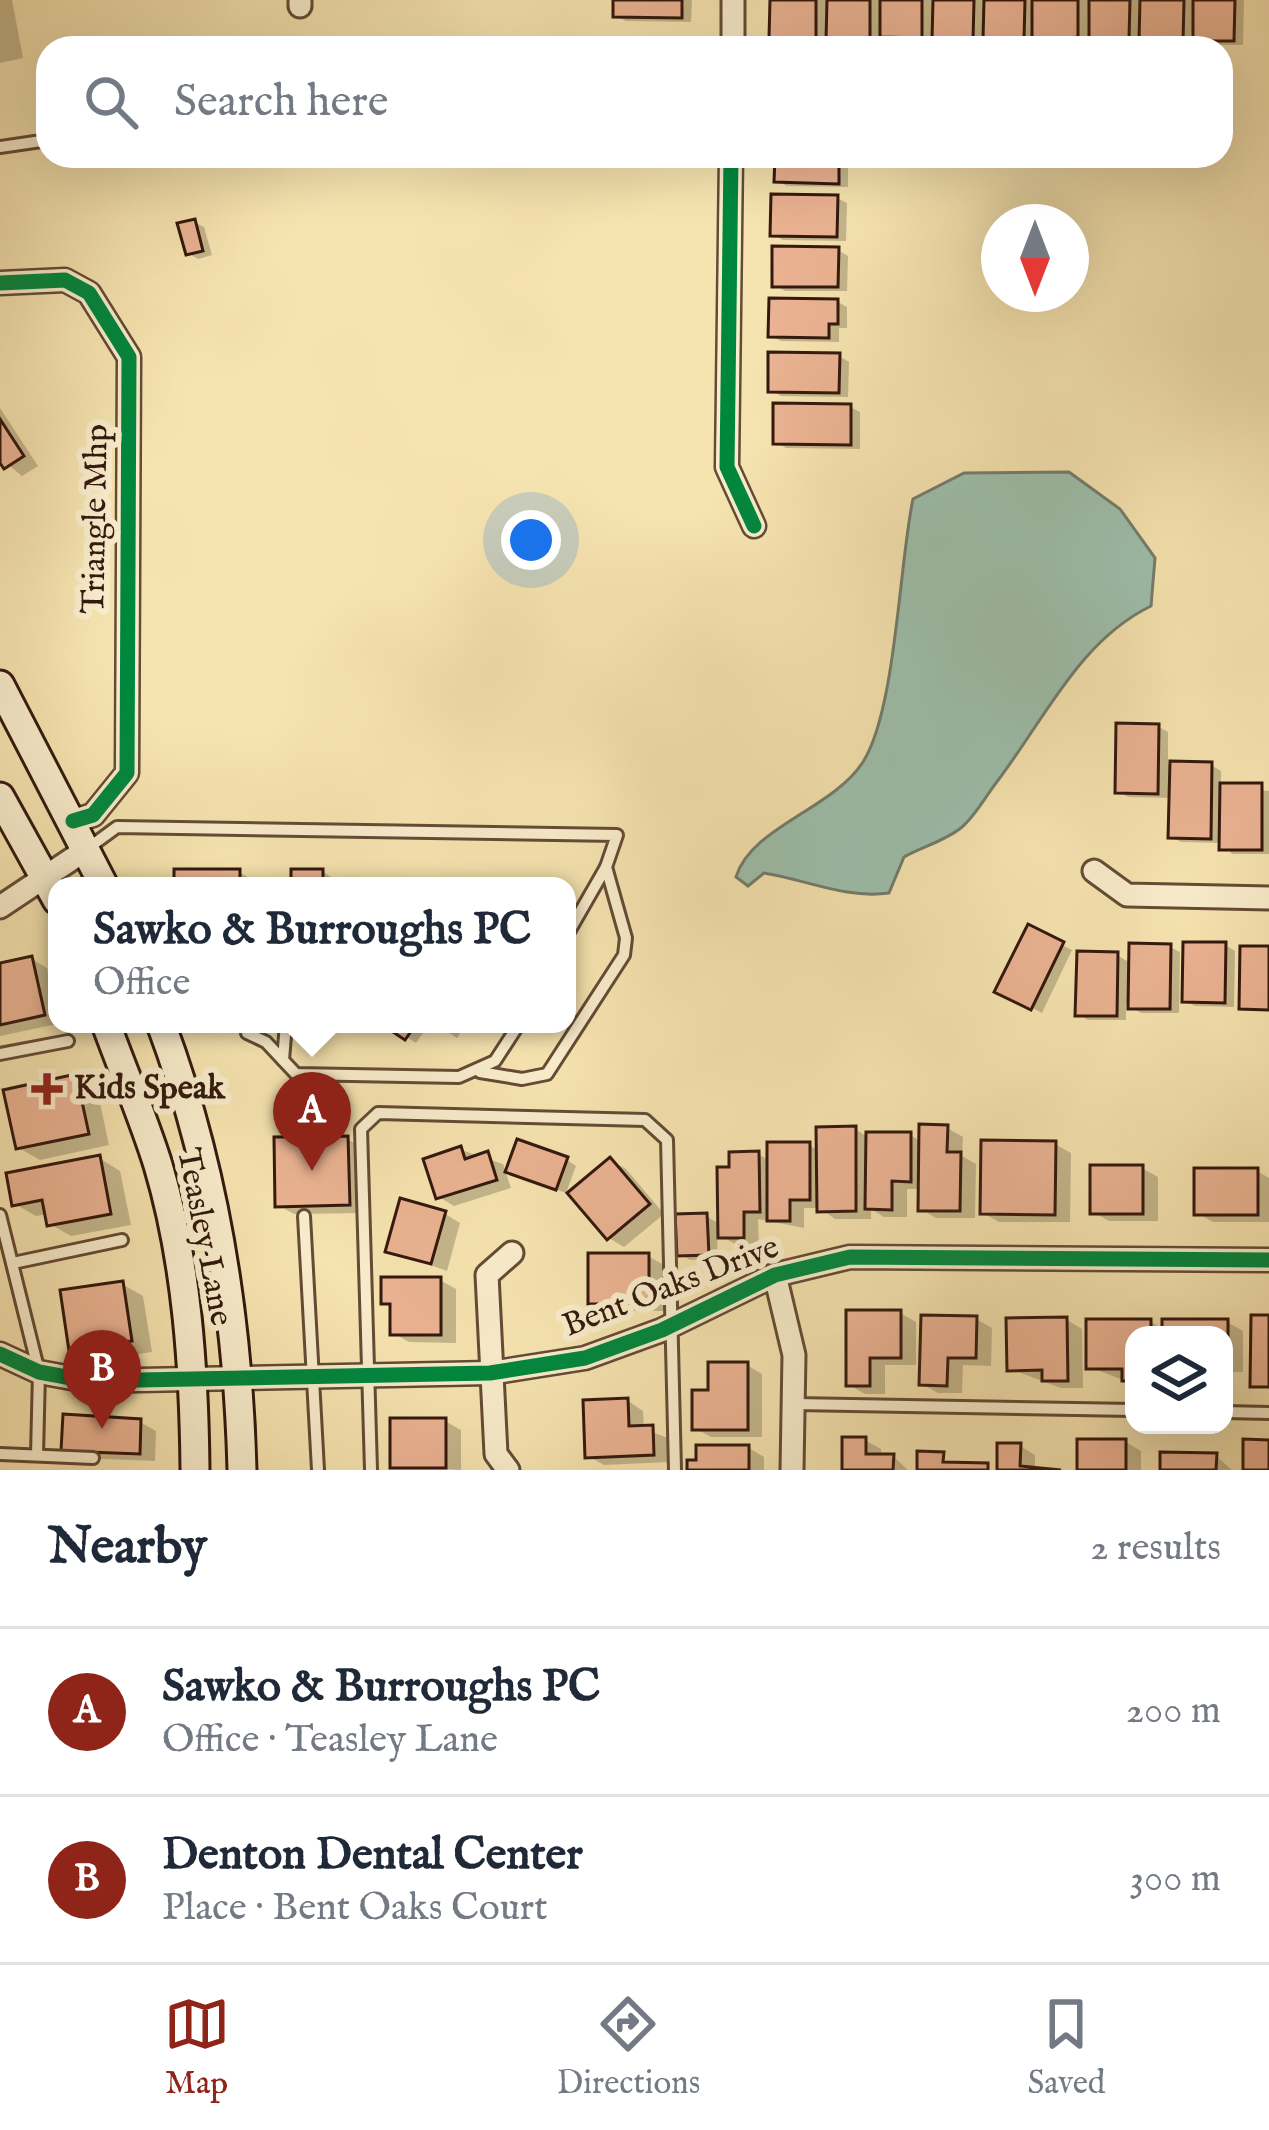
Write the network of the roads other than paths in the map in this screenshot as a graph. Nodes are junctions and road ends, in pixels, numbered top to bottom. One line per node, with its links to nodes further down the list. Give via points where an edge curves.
1 (734, 0): 2 (street)
2 (733, 36)
3 (36, 142): 4 (lane)
4 (0, 147)
5 (731, 168): 7 (street, via 727,467)
6 (0, 284): 10 (street, Triangle Mhp, via 65,280 88,293 129,357 127,773 93,815)
7 (754, 526)
8 (0, 685): 10 (main road)
9 (0, 796): 16 (main road)
10 (73, 821): 11 (main road)
11 (87, 849): 12 (lane, via 117,827 617,835); 14 (street); 15 (main road)
12 (606, 867): 20 (lane); 21 (lane, via 624,955)
13 (1094, 871): 18 (street, via 1127,895)
14 (62, 877)
15 (100, 877)
16 (48, 881)
17 (48, 890): 19 (street)
18 (1269, 898)
19 (0, 908)
20 (576, 919)
21 (576, 1030)
22 (109, 1033): 46 (main road, Teasley Lane, via 158,1166)
23 (164, 1033): 45 (main road, Teasley Lane, via 224,1250)
24 (248, 1033): 30 (lane)
25 (285, 1033): 30 (lane)
26 (513, 1033): 31 (lane)
27 (574, 1033): 31 (lane, via 548,1074)
28 (68, 1041): 29 (lane)
29 (0, 1054)
30 (283, 1060): 31 (lane, via 296,1074)
31 (480, 1072)
32 (0, 1215): 37 (lane)
33 (304, 1216): 44 (lane)
34 (122, 1240): 37 (lane)
35 (512, 1252): 42 (street, via 487,1275)
36 (1269, 1260): 38 (street, Bent Oaks Drive, via 875,1256)
37 (13, 1263): 41 (lane)
38 (776, 1275): 39 (street, Bent Oaks Drive); 47 (street, via 791,1330)
39 (670, 1325): 42 (street, Bent Oaks Drive, via 585,1358); 43 (lane, via 667,1140 645,1120 378,1113 361,1129); 59 (lane)
40 (0, 1354): 41 (street, Bent Oaks Drive)
41 (39, 1372): 46 (street, Bent Oaks Drive, via 88,1381); 52 (lane)
42 (490, 1373): 43 (street, Bent Oaks Drive); 58 (street, via 496,1454)
43 (368, 1377): 44 (street, Bent Oaks Drive); 57 (lane)
44 (309, 1378): 45 (street, Bent Oaks Drive); 56 (lane)
45 (239, 1380): 46 (street, Bent Oaks Drive); 55 (main road, Teasley Lane)
46 (194, 1381): 54 (main road, Teasley Lane)
47 (795, 1404): 48 (lane); 60 (street)
48 (1125, 1410)
49 (1233, 1412): 50 (lane)
50 (1269, 1413)
51 (0, 1454): 52 (lane)
52 (37, 1455): 53 (lane)
53 (93, 1458)
54 (195, 1470)
55 (242, 1470)
56 (318, 1470)
57 (371, 1470)
58 (508, 1470)
59 (675, 1470)
60 (792, 1470)

